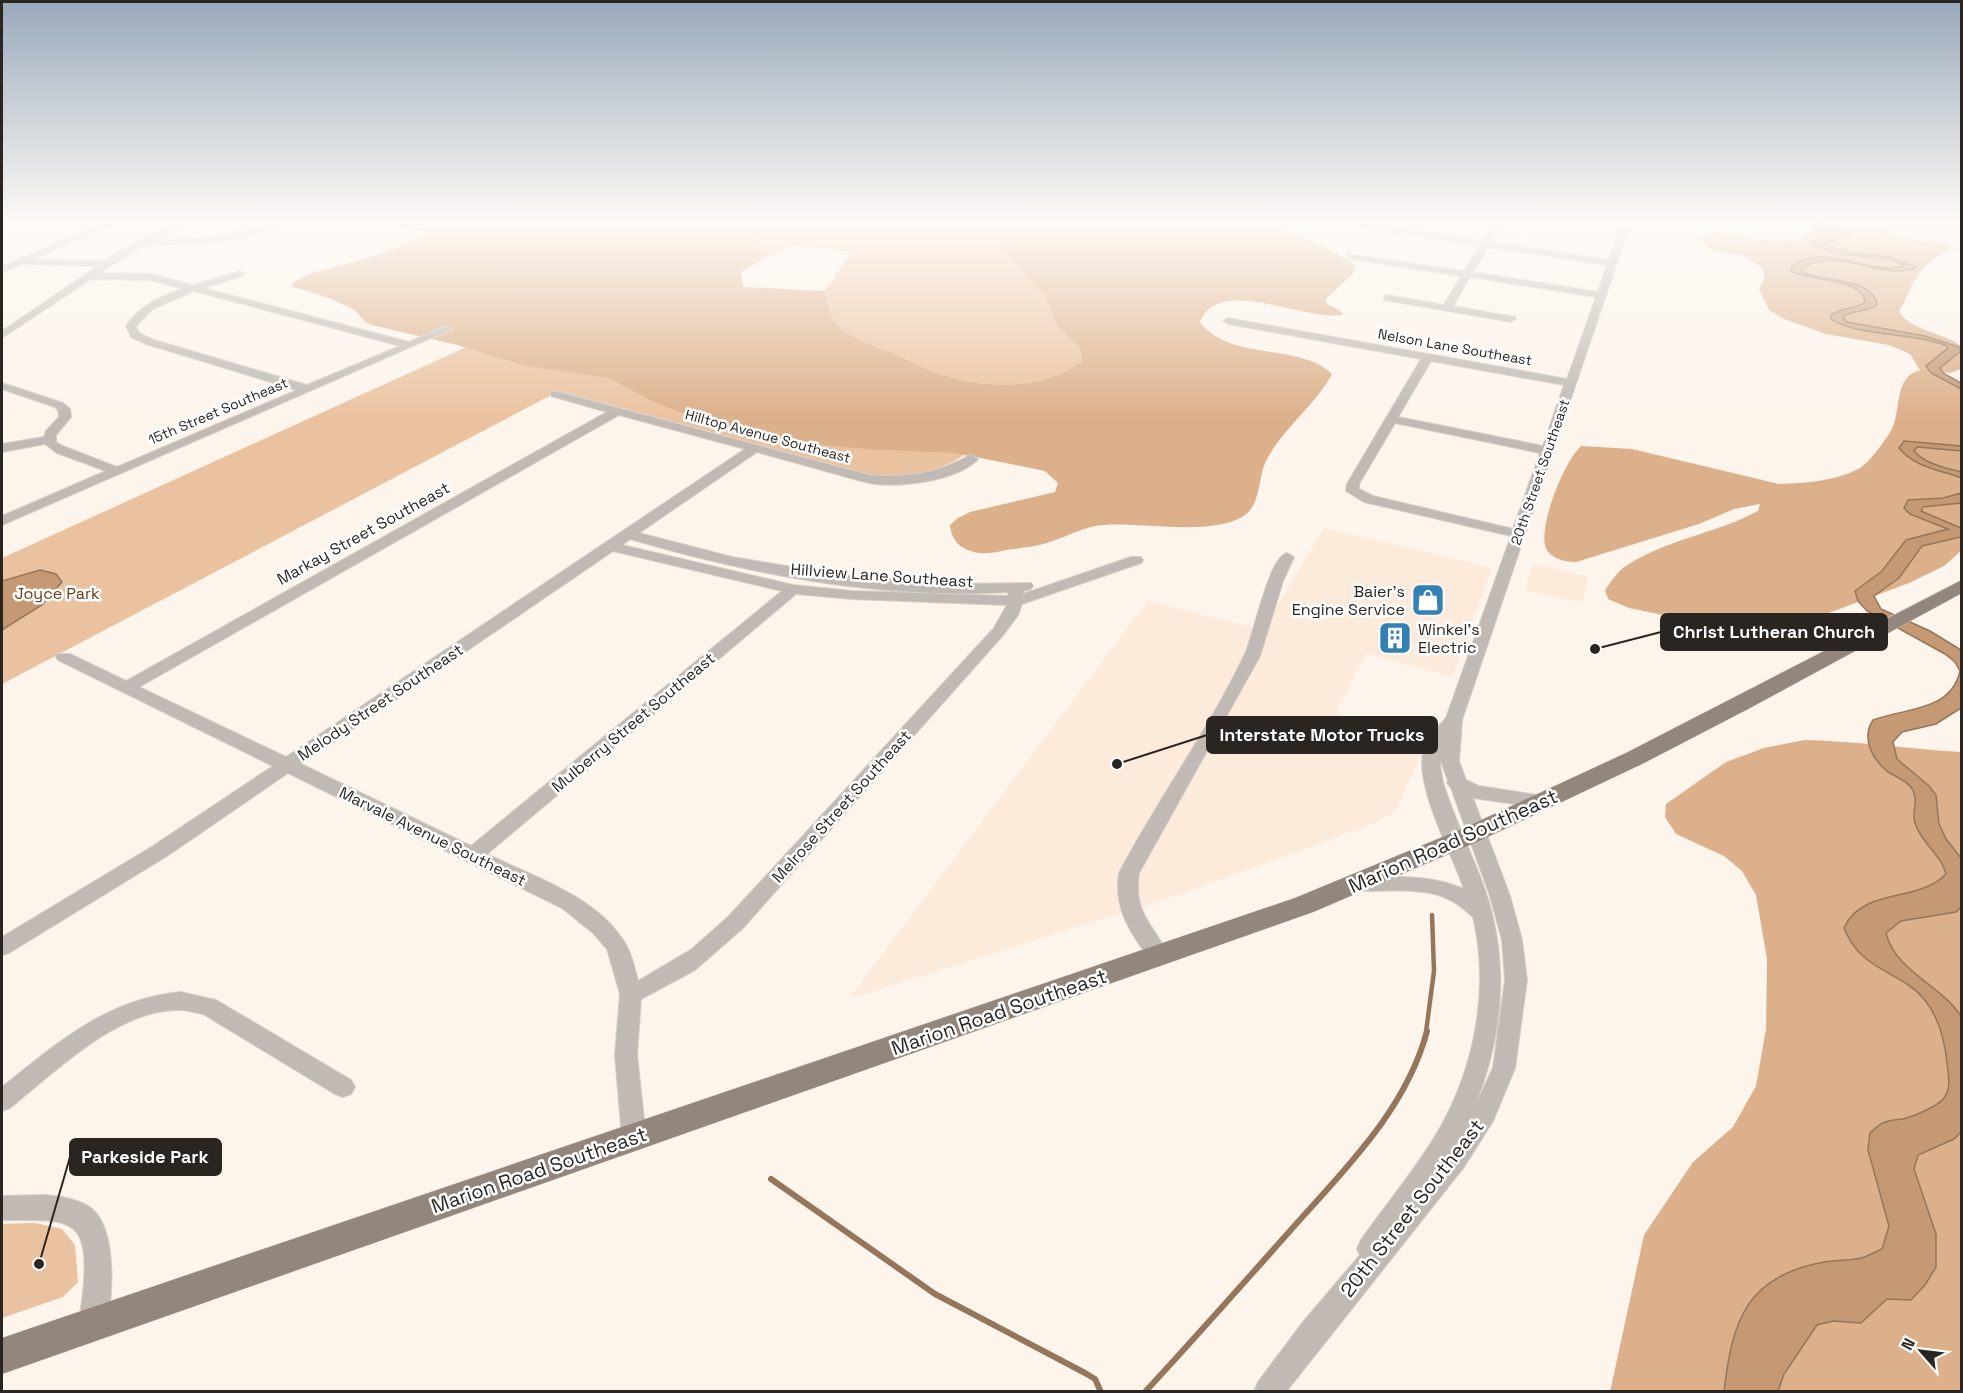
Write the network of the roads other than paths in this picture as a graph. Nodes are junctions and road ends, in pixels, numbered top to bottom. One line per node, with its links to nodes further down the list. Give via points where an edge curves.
1 (69, 289): 12 (street)
2 (196, 289): 13 (street); 17 (street, via 146,309 131,326 135,335)
3 (1458, 289): 8 (street)
4 (1563, 289): 6 (street)
5 (1603, 289): 6 (street, 20th Street Southeast)
6 (1601, 295): 15 (street, 20th Street Southeast)
7 (1387, 298): 8 (street)
8 (1447, 308): 9 (street)
9 (1511, 319)
10 (1228, 321): 14 (street, Nelson Lane Southeast)
11 (447, 329): 13 (street, 15th Street Southeast)
12 (2, 334)
13 (410, 345): 17 (street, 15th Street Southeast)
14 (1428, 357): 15 (street, Nelson Lane Southeast); 20 (street)
15 (1570, 383): 24 (street, 20th Street Southeast)
16 (2, 386): 21 (street, via 64,410 65,417)
17 (307, 388): 26 (street, 15th Street Southeast)
18 (555, 394): 19 (street, Hilltop Avenue Southeast)
19 (617, 411): 23 (street, Hilltop Avenue Southeast); 37 (street, Markay Street Southeast)
20 (1391, 419): 24 (street); 29 (street, via 1353,484 1354,493)
21 (49, 440): 22 (street); 26 (street, via 61,450)
22 (2, 448)
23 (754, 448): 25 (street, Hilltop Avenue Southeast, via 887,481 936,476); 28 (street, Melody Street Southeast)
24 (1547, 451): 29 (street, 20th Street Southeast)
25 (972, 459)
26 (117, 471): 27 (street, 15th Street Southeast)
27 (2, 521)
28 (627, 534): 30 (street, Melody Street Southeast); 35 (street, Hillview Lane Southeast, via 726,561 808,576)
29 (1518, 534): 38 (street, 20th Street Southeast)
30 (610, 546): 34 (street, Hillview Lane Southeast); 39 (street, Melody Street Southeast)
31 (1287, 557): 47 (street, via 1271,588 1260,638 1239,682 1129,873 1127,905)
32 (1136, 560): 35 (street, Hillview Lane Southeast)
33 (1962, 585): 41 (main road, Marion Road Southeast, via 1742,703)
34 (793, 589): 35 (street, Hillview Lane Southeast, via 852,595); 43 (street, Mulberry Street Southeast)
35 (1016, 594): 48 (street, Melrose Street Southeast, via 1012,614 999,631 723,936 678,972)
36 (64, 657): 37 (street, Marvale Avenue Southeast)
37 (127, 687): 39 (street, Marvale Avenue Southeast)
38 (1454, 720): 40 (street, 20th Street Southeast, via 1449,752); 42 (street, 20th Street Southeast, via 1434,744 1431,763 1442,805)
39 (288, 765): 43 (street, Marvale Avenue Southeast); 46 (street, Melody Street Southeast, via 143,862)
40 (1456, 783): 41 (street, via 1474,792); 42 (street, 20th Street Southeast)
41 (1543, 802): 42 (main road, Marion Road Southeast)
42 (1466, 837): 44 (main road, Marion Road Southeast); 45 (street, 20th Street Southeast); 54 (street, 20th Street Southeast, via 1503,906 1515,960 1514,1003 1504,1068 1485,1113 1455,1159)
43 (473, 855): 48 (street, Marvale Avenue Southeast, via 569,903 600,927 620,954)
44 (1357, 884): 45 (street, via 1450,891); 47 (main road, Marion Road Southeast)
45 (1482, 914): 54 (street, 20th Street Southeast, via 1490,962 1488,1008 1478,1059 1459,1114 1448,1137)
46 (2, 947)
47 (1159, 957): 51 (main road, Marion Road Southeast)
48 (631, 994): 51 (street, Marvale Avenue Southeast, via 626,1055)
49 (344, 1087): 50 (street, via 208,1006 175,999 144,1005 115,1017)
50 (2, 1101)
51 (634, 1137): 53 (main road, Marion Road Southeast)
52 (2, 1208): 53 (street, via 60,1210 83,1218 95,1242 98,1266)
53 (93, 1325): 55 (main road, Marion Road Southeast)
54 (1307, 1340): 56 (street, 20th Street Southeast)
55 (2, 1356)
56 (1268, 1392)

